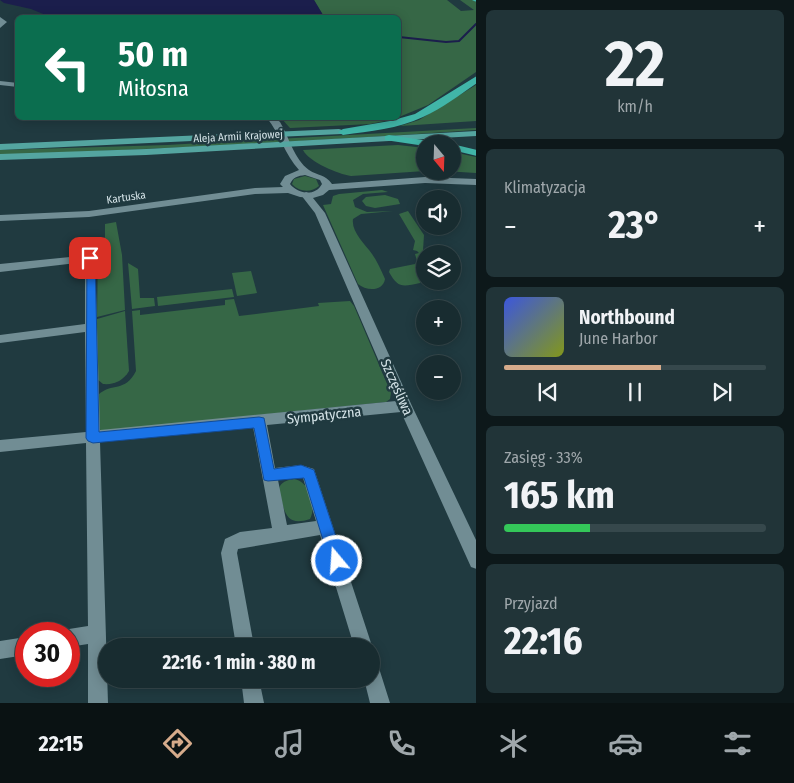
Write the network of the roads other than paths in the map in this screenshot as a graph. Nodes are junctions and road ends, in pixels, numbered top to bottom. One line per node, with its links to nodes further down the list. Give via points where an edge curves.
1 (0, 19): 2 (street, via 4,22)
2 (0, 26)
3 (476, 79): 8 (highway, via 414,118)
4 (0, 83): 5 (street)
5 (15, 85)
6 (274, 121): 16 (street)
7 (476, 125): 8 (main road, Aleja Armii Krajowej)
8 (342, 132): 12 (main road, Aleja Armii Krajowej)
9 (476, 133): 10 (main road, Aleja Armii Krajowej)
10 (389, 138): 11 (highway); 15 (main road, Aleja Armii Krajowej)
11 (416, 142)
12 (0, 146)
13 (461, 149): 14 (highway)
14 (476, 153)
15 (0, 157)
16 (294, 158): 17 (street); 18 (street)
17 (306, 172): 18 (street); 20 (street, via 318,175)
18 (296, 173): 21 (street, via 288,178)
19 (476, 182): 20 (street, via 425,180 354,186)
20 (326, 184): 22 (street)
21 (287, 187): 23 (street, Kartuska); 25 (street, Kartuska, via 89,214)
22 (317, 194): 23 (street); 24 (street, Szczęśliwa)
23 (306, 195): 24 (street, Szczęśliwa)
24 (320, 212): 29 (street, Szczęśliwa)
25 (0, 218)
26 (0, 268): 27 (street, via 90,258)
27 (92, 327): 28 (street); 31 (street)
28 (0, 339)
29 (405, 406): 30 (street, Sympatyczna); 36 (street, Szczęśliwa)
30 (259, 422): 31 (street, Sympatyczna); 33 (street)
31 (93, 438): 32 (street, Sympatyczna); 37 (street)
32 (0, 446)
33 (268, 475): 34 (street, via 301,471 309,474); 35 (street)
34 (326, 527): 35 (street); 40 (street)
35 (281, 533): 39 (street, via 235,541 229,547)
36 (476, 561)
37 (96, 634): 38 (street); 45 (street)
38 (80, 636)
39 (244, 638)
40 (361, 638)
41 (15, 648): 42 (street)
42 (0, 650)
43 (252, 688): 46 (street)
44 (376, 688): 47 (street)
45 (98, 703)
46 (254, 703)
47 (380, 703)

